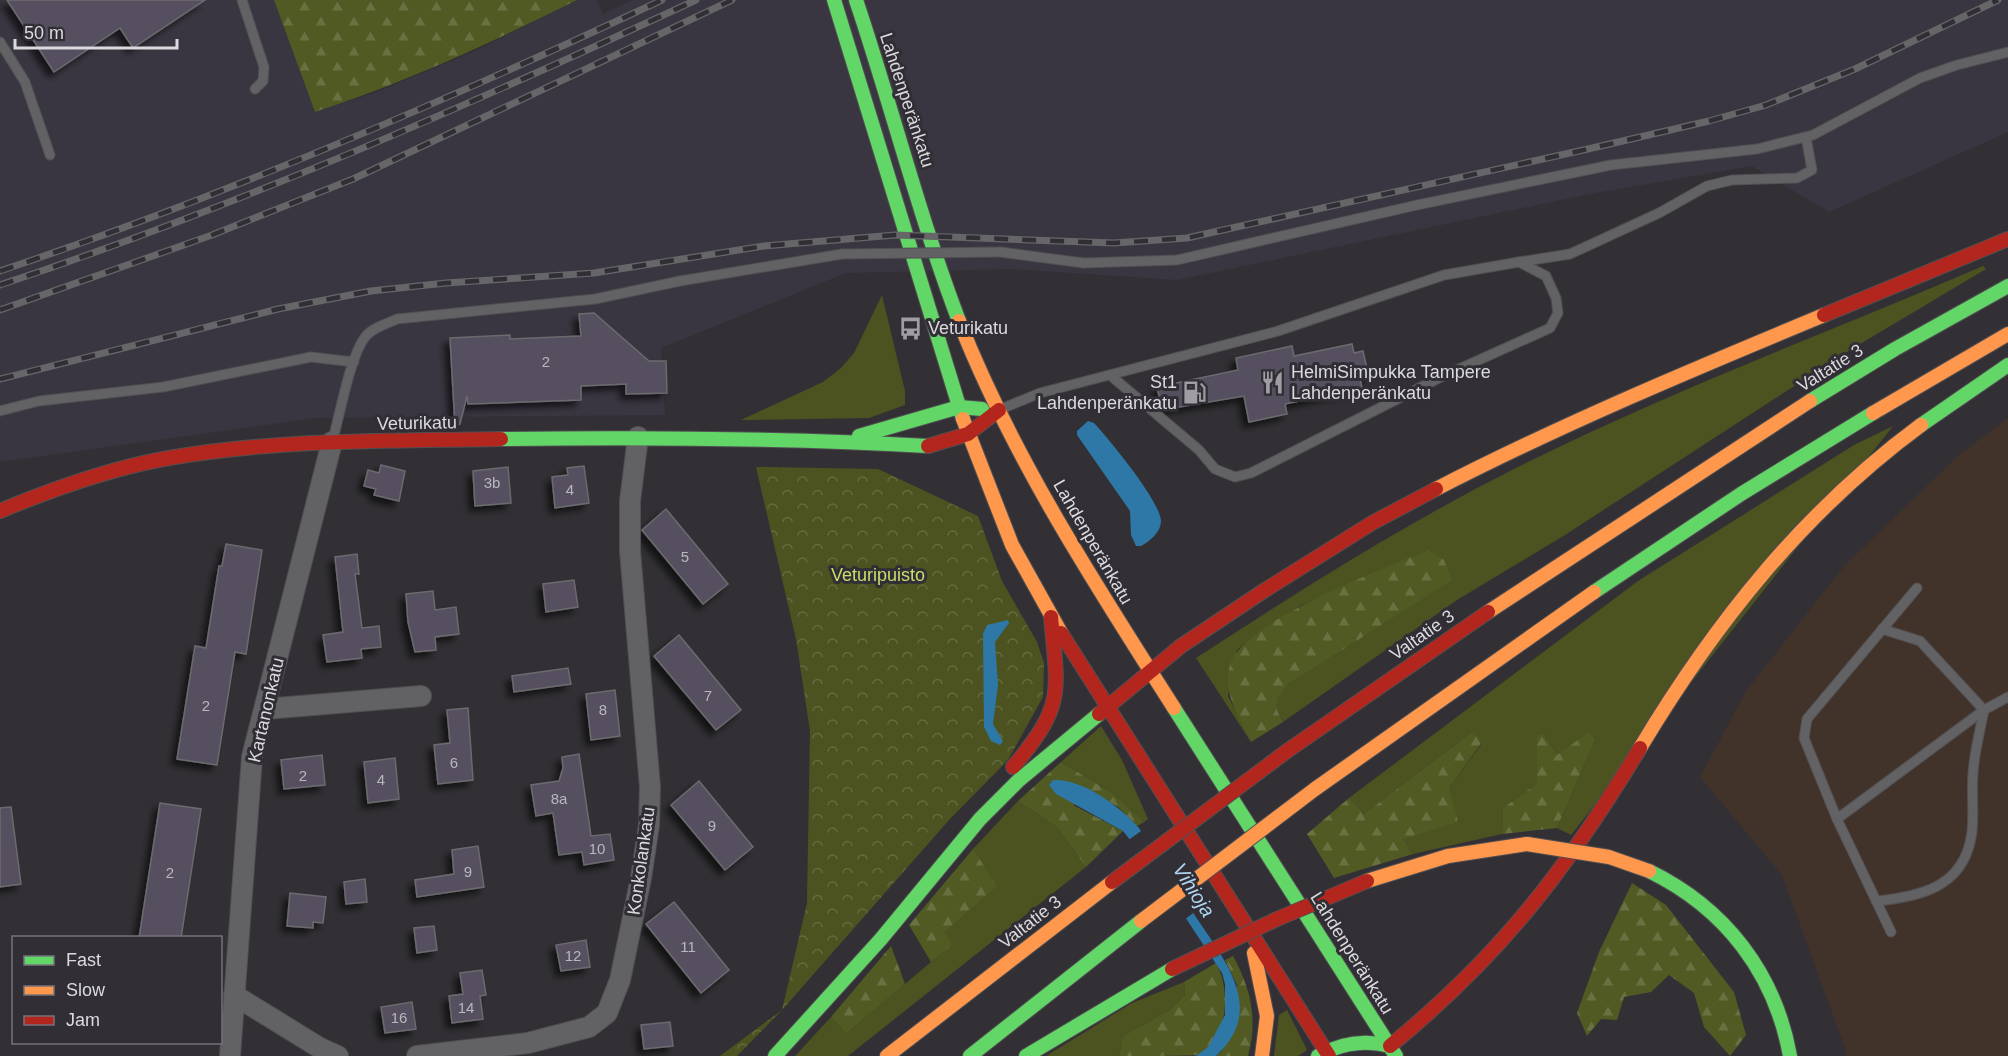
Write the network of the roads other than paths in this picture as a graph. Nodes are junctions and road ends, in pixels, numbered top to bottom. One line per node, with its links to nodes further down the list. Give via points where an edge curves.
1 (242, 0): 6 (lane, via 264,67 263,81)
2 (834, 0): 16 (main road)
3 (856, 0): 17 (main road, Lahdenperänkatu, via 939,268)
4 (0, 42): 8 (lane, via 25,82)
5 (2008, 52): 7 (lane, via 1920,78)
6 (255, 88)
7 (1806, 137): 10 (lane, via 1812,170 1797,178 1732,180 1707,186 1570,254); 13 (lane, bridge, via 1757,149 1611,165 1178,260 1084,262 1000,252 842,254 595,299 397,319 365,337)
8 (50, 155)
9 (2008, 239): 27 (main road, via 1701,366 1479,467 1372,524 1265,590 1181,646)
10 (1519, 262): 15 (lane, via 1444,275 1278,331); 15 (lane, via 1546,276 1558,313 1550,328 1243,475 1235,477 1215,469 1199,450)
11 (2008, 286): 45 (main road, Valtatie 3, bridge, via 1860,370 1507,598 1287,751)
12 (2008, 334): 46 (main road, bridge, via 1732,500 1522,640 1315,789)
13 (354, 363): 18 (lane, via 310,357 163,387 39,401); 22 (lane)
14 (2008, 364): 39 (main road, via 1907,435 1802,528 1768,565 1718,628 1563,868 1525,918 1480,968)
15 (1110, 375): 17 (lane, via 1030,396)
16 (959, 407): 17 (main road, Veturikatu); 19 (main road); 21 (main road, Veturikatu)
17 (999, 410): 19 (main road, Veturikatu); 27 (main road, Lahdenperänkatu, via 1052,510)
18 (0, 411)
19 (968, 434): 21 (main road, Veturikatu, via 928,446); 25 (main road, via 1012,545)
20 (638, 437): 21 (main road, Veturikatu); 22 (main road, Veturikatu); 43 (street, Konkolankatu, via 630,501 630,551 650,787 649,825 626,955 613,1001 607,1013 589,1027 528,1043)
21 (844, 441)
22 (332, 442): 23 (main road, Veturikatu, via 170,458 111,471); 31 (street, Kartanonkatu)
23 (0, 511)
24 (1917, 588): 26 (lane)
25 (1052, 617): 30 (main road); 33 (main road, via 1057,672 1051,716)
26 (1882, 629): 32 (lane, via 1920,641); 34 (lane, via 1807,719 1804,738)
27 (1151, 672): 30 (main road); 39 (main road, Lahdenperänkatu)
28 (421, 696): 31 (street)
29 (2008, 697): 32 (lane)
30 (1109, 707): 33 (main road, via 1018,780); 36 (main road)
31 (265, 709): 38 (street, Kartanonkatu, via 252,757)
32 (1984, 710): 34 (lane); 35 (lane, via 1973,772 1971,839 1962,862 1941,886 1912,897)
33 (980, 819): 44 (main road, via 881,939)
34 (1837, 819): 35 (lane)
35 (1876, 901): 37 (lane)
36 (1250, 929): 40 (main road); 48 (main road, via 1268,1007 1269,1027)
37 (1891, 932)
38 (234, 995): 41 (street, Kartanonkatu); 42 (street)
39 (1393, 1051): 40 (main road, via 1364,1041); 49 (main road)
40 (1324, 1054)
41 (230, 1056)
42 (338, 1056)
43 (417, 1056)
44 (774, 1056)
45 (887, 1056)
46 (970, 1056)
47 (1026, 1056): 50 (main road, bridge, via 1172,969 1277,919 1367,881 1448,856 1527,844 1609,857 1685,889 1743,945 1777,1011)
48 (1262, 1056)
49 (1376, 1056)
50 (1790, 1056)

